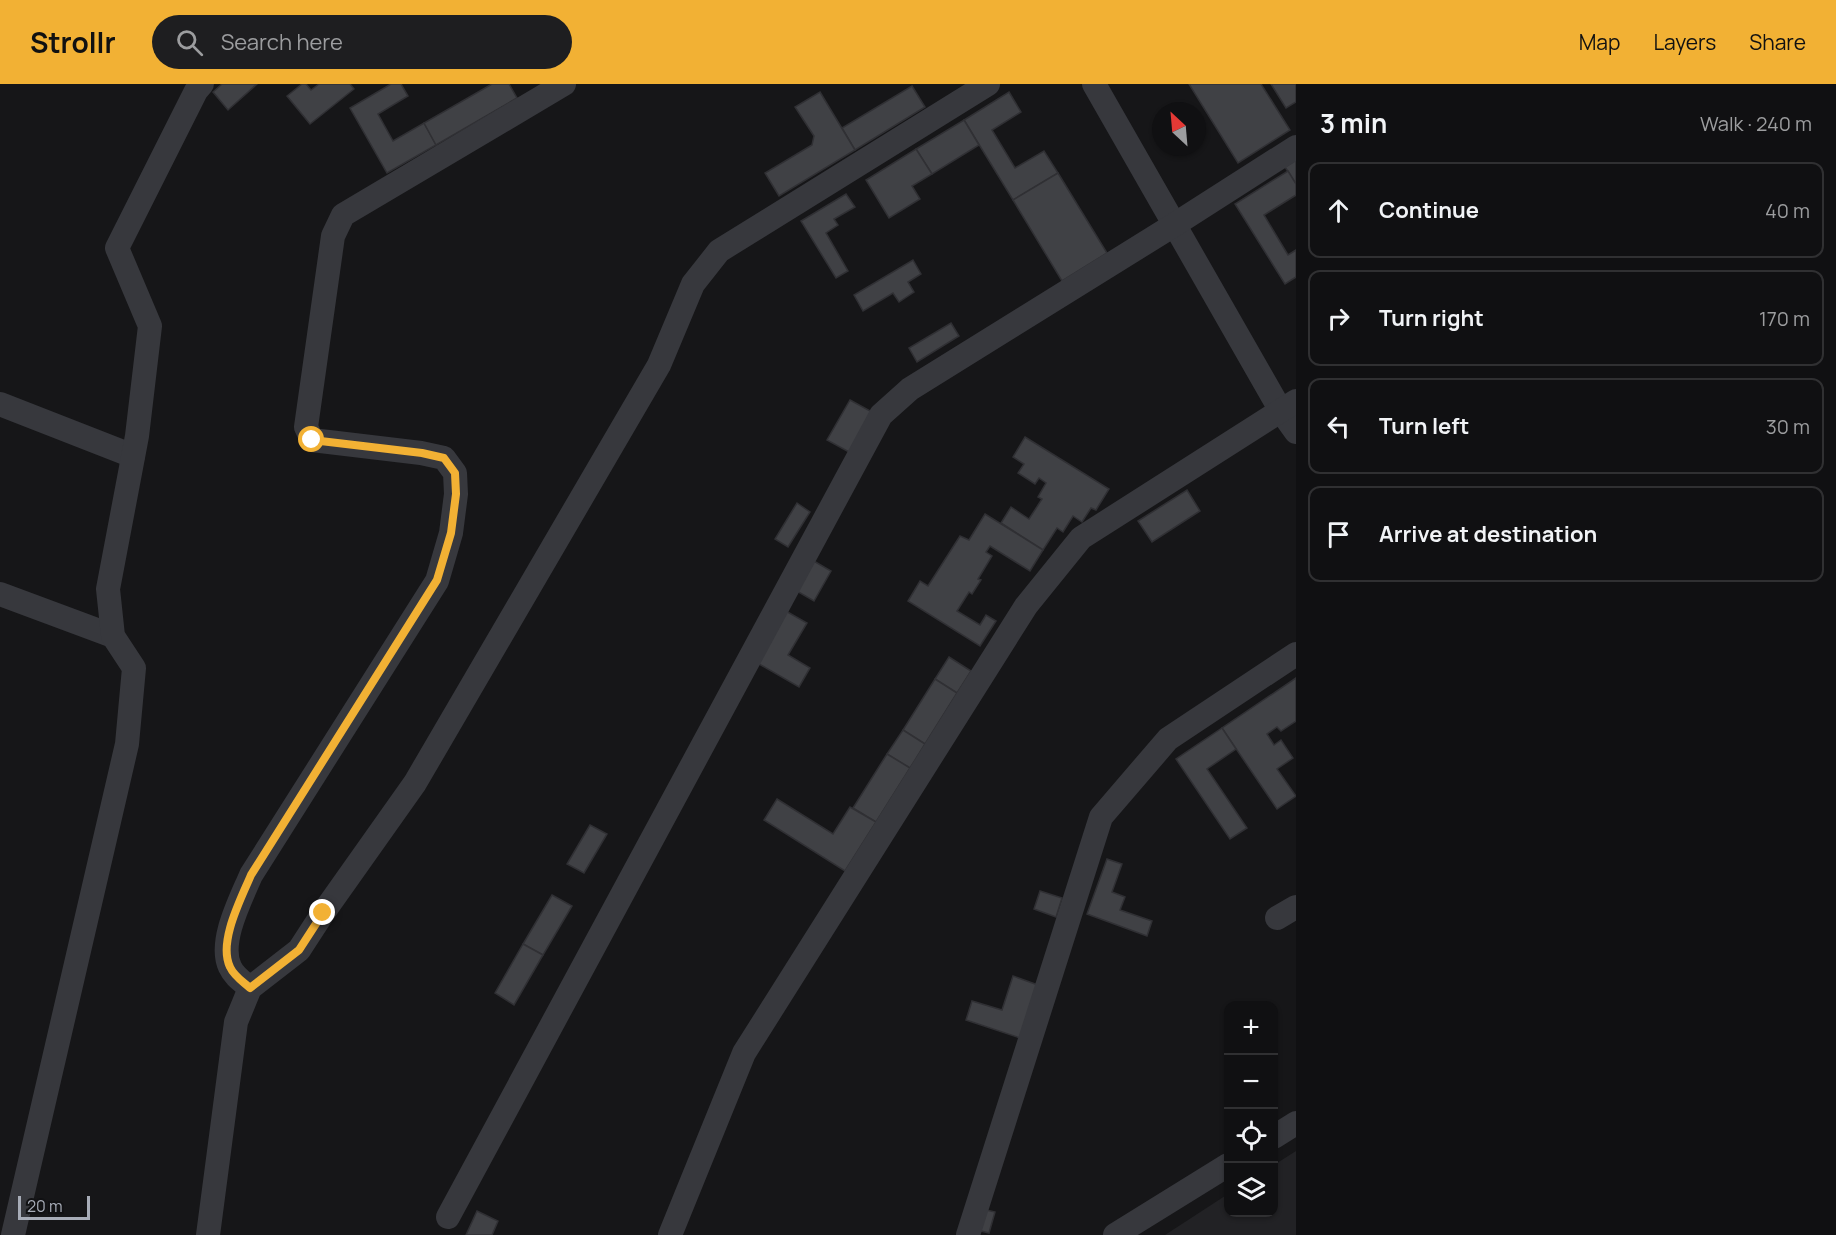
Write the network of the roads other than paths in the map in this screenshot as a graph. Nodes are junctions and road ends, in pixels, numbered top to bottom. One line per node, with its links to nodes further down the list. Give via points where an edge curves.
1 (202, 84): 10 (street, via 117,248 150,326)
2 (564, 84): 14 (street, via 343,215 333,236 306,427 312,440 444,458 455,473 456,494 451,533 437,580 251,875 232,922 227,954 229,966)
3 (988, 84): 14 (street, via 719,251 693,284 658,365 415,783 299,950)
4 (1094, 84): 6 (street)
5 (1296, 147): 6 (street)
6 (1174, 225): 8 (street); 18 (street, via 910,389 881,416)
7 (0, 404): 10 (street)
8 (1288, 406): 9 (street); 21 (street, via 1081,538 1026,606 744,1053)
9 (1296, 432)
10 (133, 456): 12 (street, via 108,589)
11 (0, 594): 12 (street)
12 (113, 636): 19 (street, via 135,668 127,744)
13 (1296, 654): 22 (street, via 1168,739 1101,817)
14 (250, 988): 20 (street, via 236,1022)
15 (1296, 1123): 16 (street)
16 (1278, 1134)
17 (1224, 1167): 23 (street)
18 (448, 1216)
19 (13, 1235)
20 (208, 1235)
21 (670, 1235)
22 (968, 1235)
23 (1115, 1235)

